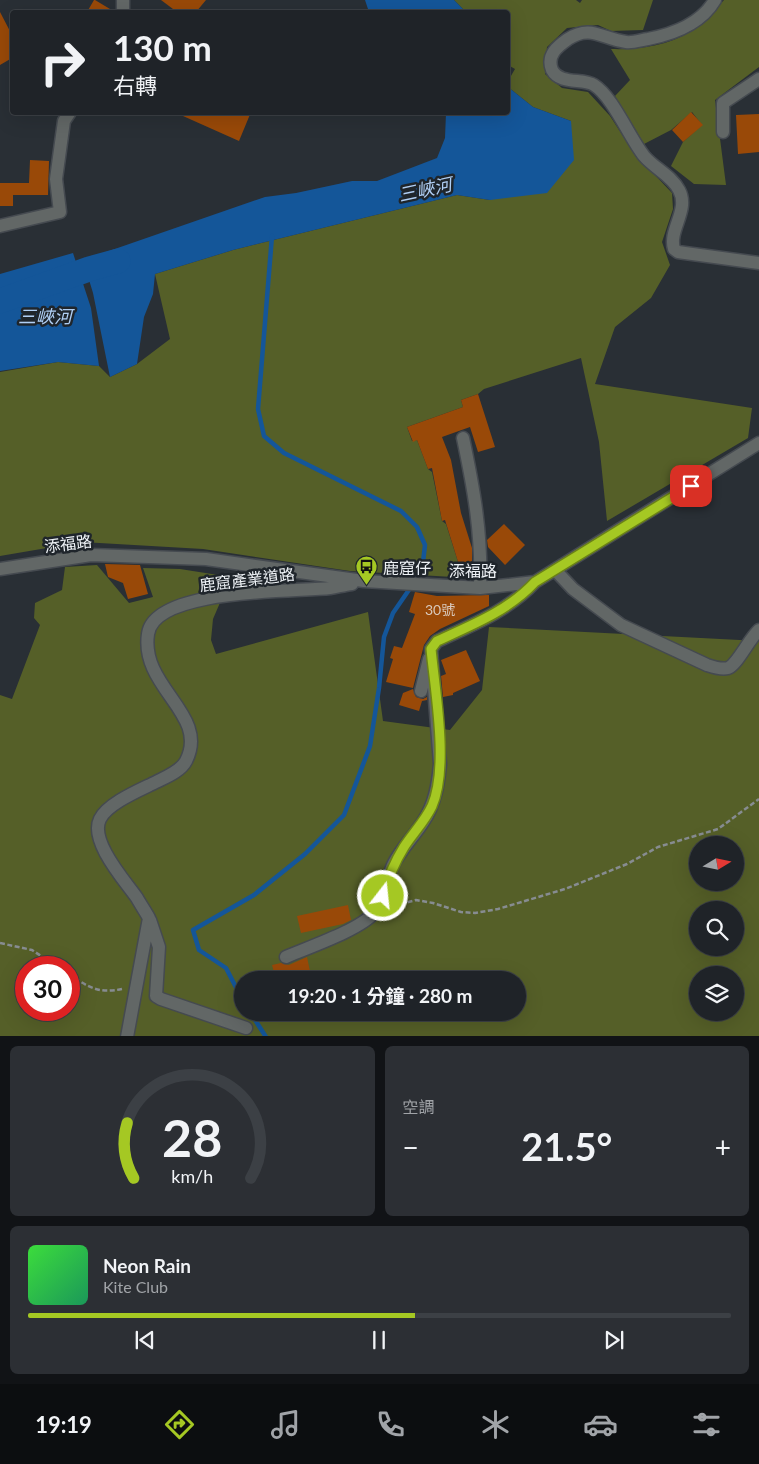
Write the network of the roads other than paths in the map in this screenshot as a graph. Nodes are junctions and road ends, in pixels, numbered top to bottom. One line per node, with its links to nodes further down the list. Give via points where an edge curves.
1 (715, 0): 6 (street, via 686,28 668,35 629,42 612,40 593,32 570,38 552,53 552,70 557,75 594,85 645,156 677,185 682,204 673,239 674,249)
2 (759, 80): 4 (street, via 723,103)
3 (68, 115): 5 (street, via 64,121 56,179 60,212)
4 (723, 132)
5 (0, 226)
6 (759, 263)
7 (463, 438): 13 (street, via 476,502)
8 (759, 442): 10 (street, 添福路)
9 (0, 569): 11 (street, 添福路, via 91,555 206,559)
10 (556, 571): 12 (street, 添福路); 14 (street, via 578,594 622,624 707,665 721,669 733,665)
11 (364, 582): 13 (street, 添福路); 17 (street, 鹿窟產業道路, via 329,588 226,595 168,610 155,619 148,630 148,655 164,690 181,711 191,731 189,755 184,765 170,775 129,795 108,810 100,818 98,827 102,846)
12 (535, 582): 13 (street, 添福路); 15 (street, via 505,608 437,641)
13 (480, 588)
14 (759, 630)
15 (431, 649): 16 (street); 18 (street, via 440,764 433,805 394,862 375,912 340,935)
16 (421, 692)
17 (149, 918): 19 (street, 鹿窟產業道路, via 159,947 156,996); 20 (street)
18 (286, 957)
19 (246, 1028)
20 (127, 1036)

